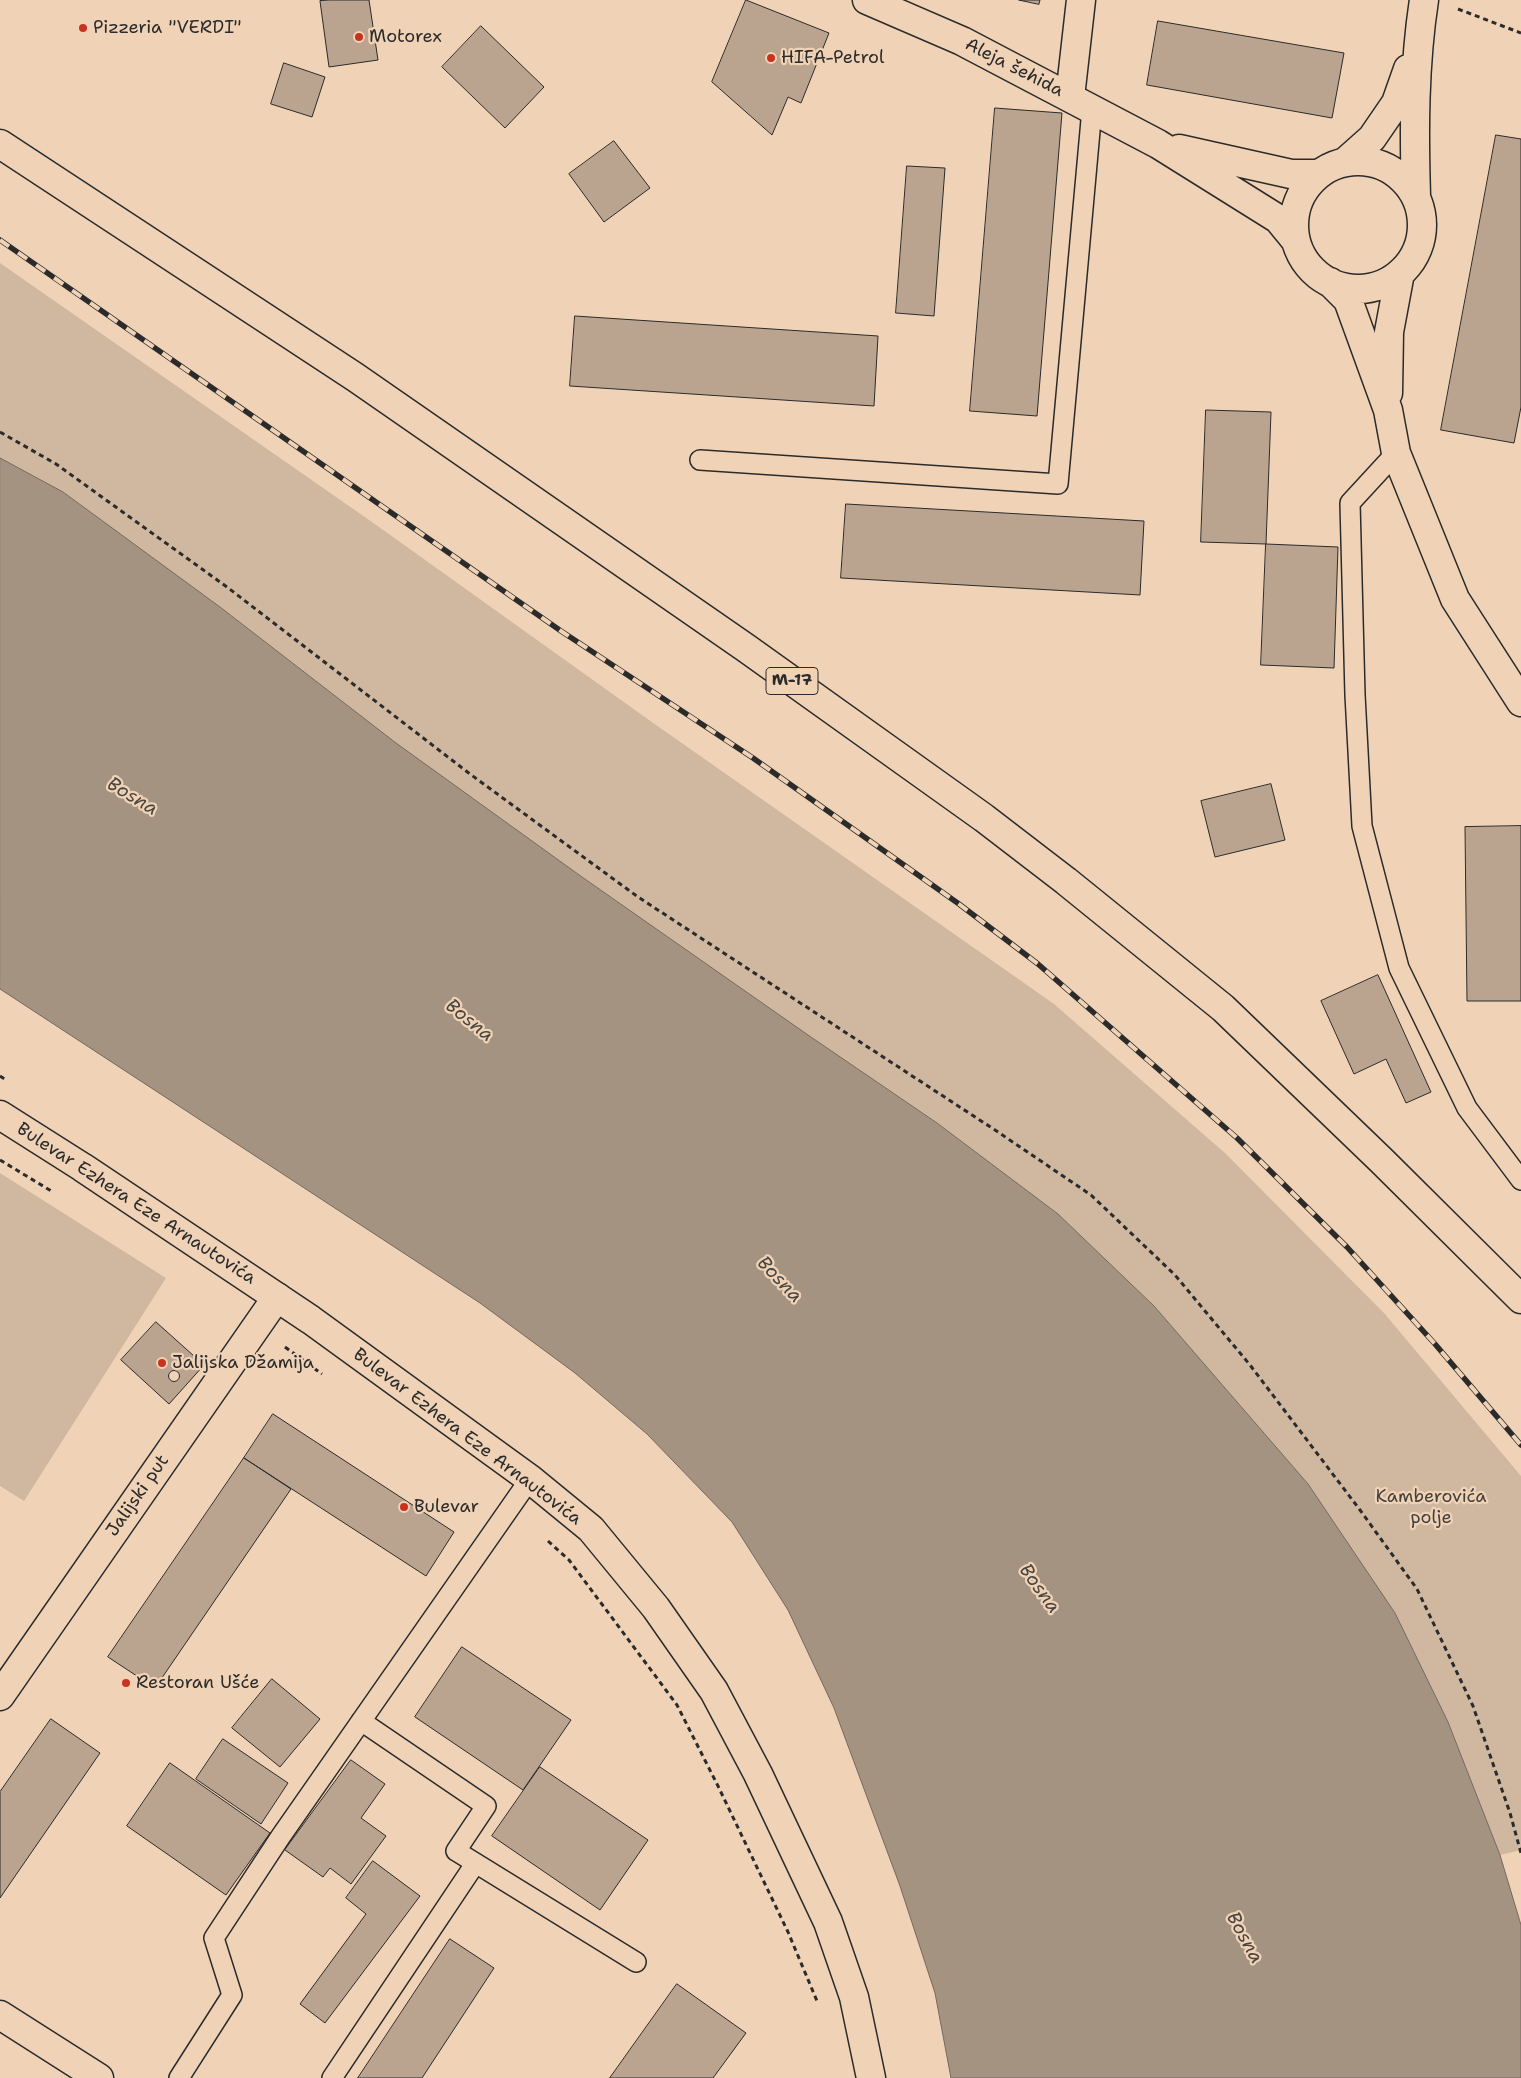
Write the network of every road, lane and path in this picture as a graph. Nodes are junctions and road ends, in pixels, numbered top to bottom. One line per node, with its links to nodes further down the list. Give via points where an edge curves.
1 (867, 0): 7 (main road, Aleja šehida, via 953,37)
2 (1081, 0): 7 (main road)
3 (1424, 0): 6 (main road)
4 (1451, 7): 5 (path)
5 (1521, 33)
6 (1418, 39): 10 (main road, via 1396,103 1372,138); 12 (main road, via 1414,140)
7 (1081, 103): 9 (main road, Aleja šehida); 19 (lane, via 1058,484)
8 (0, 144): 24 (main road, M-17, via 364,383 746,648 992,824 1223,1008)
9 (1158, 144): 11 (main road, Aleja šehida, via 1291,174); 13 (main road, Aleja šehida, via 1278,219)
10 (1345, 162): 11 (main road); 12 (main road, via 1366,161 1386,167 1403,179)
11 (1319, 174): 13 (main road, via 1297,204)
12 (1416, 196): 14 (main road, via 1422,216 1421,237 1414,257)
13 (1296, 242): 15 (main road, via 1309,265)
14 (1400, 274): 15 (main road, via 1366,288 1348,288); 16 (main road, via 1390,332)
15 (1330, 282): 16 (main road, via 1348,300)
16 (1388, 410): 18 (main road)
17 (0, 432): 28 (path, via 56,464 227,587 470,774 638,897 1092,1196 1175,1275 1250,1365 1417,1589 1473,1706)
18 (1396, 453): 20 (main road, via 1455,599); 22 (lane, via 1350,503 1362,826 1399,968 1467,1108)
19 (700, 460)
20 (1521, 702)
21 (0, 1115): 23 (main road, Bulevar Ezhera Eze Arnautovića)
22 (1521, 1180)
23 (277, 1297): 25 (main road, Bulevar Ezhera Eze Arnautovića); 26 (main road, Jalijski put)
24 (1521, 1299)
25 (530, 1479): 27 (lane); 35 (main road, Bulevar Ezhera Eze Arnautovića, via 591,1529 656,1608 714,1691 758,1774 828,1922 854,1997)
26 (0, 1696)
27 (361, 1721): 29 (lane, via 486,1806 456,1851); 33 (lane, via 214,1938 232,1995)
28 (1521, 1853)
29 (475, 1864): 30 (lane); 34 (lane)
30 (636, 1962)
31 (0, 2015): 32 (main road)
32 (98, 2078)
33 (179, 2078)
34 (332, 2078)
35 (871, 2078)

